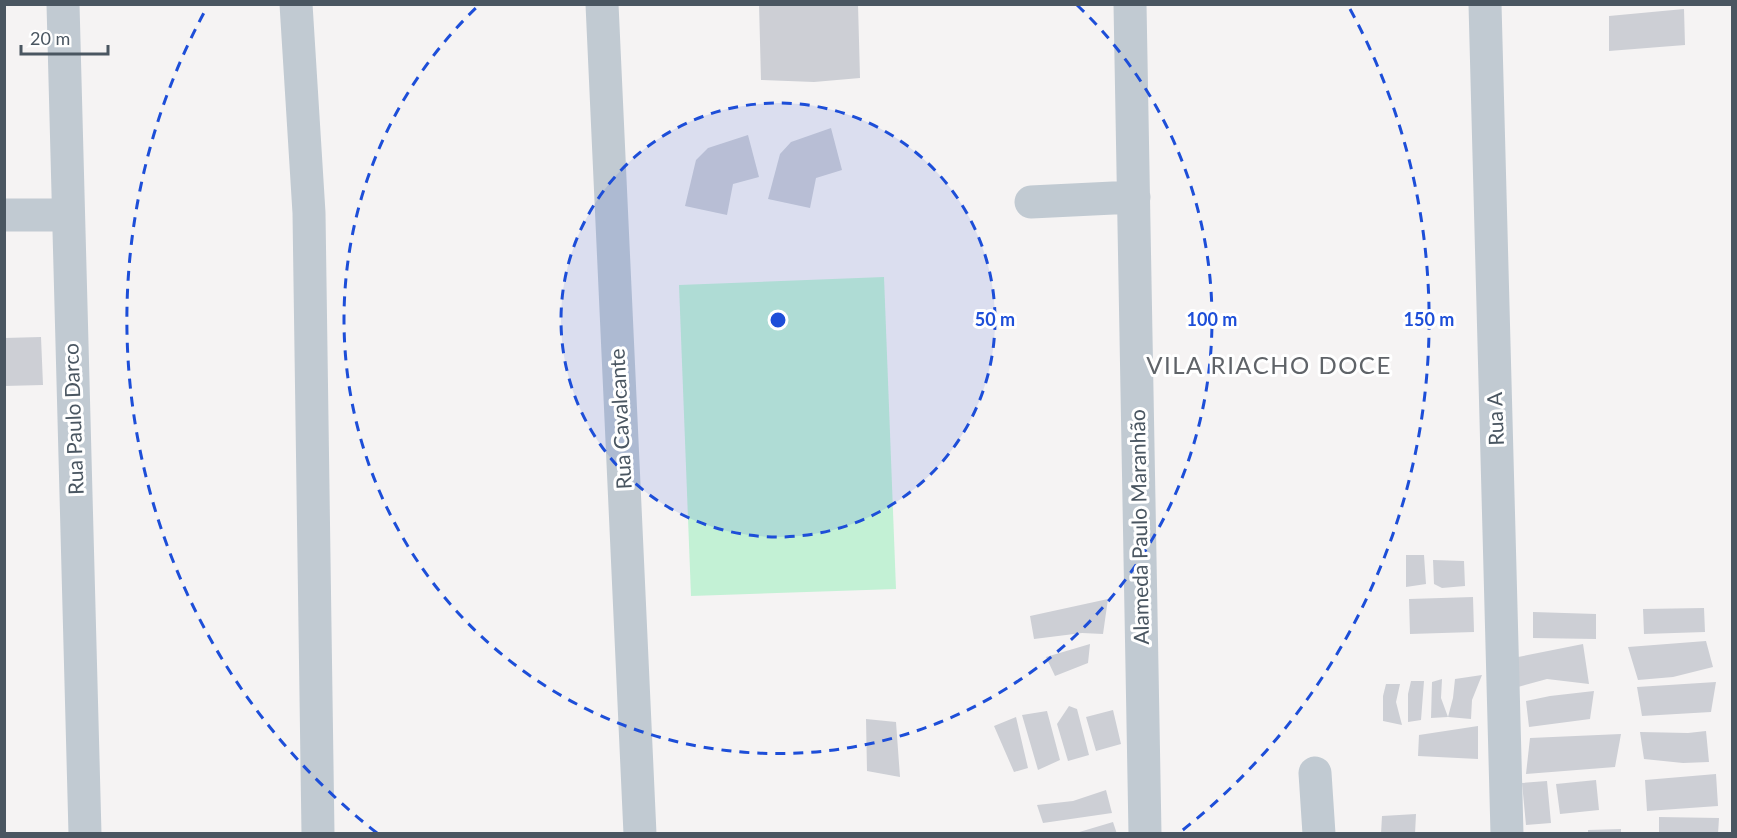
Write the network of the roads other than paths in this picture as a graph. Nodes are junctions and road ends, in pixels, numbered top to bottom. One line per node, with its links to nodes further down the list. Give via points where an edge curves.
1 (63, 4): 9 (street, Rua Paulo Darco)
2 (296, 4): 12 (street, via 309,213)
3 (602, 4): 13 (street, Rua Cavalcante)
4 (1130, 4): 6 (street, Alameda Paulo Maranhão)
5 (1485, 4): 16 (street, Rua A)
6 (1134, 197): 7 (street); 14 (street, Alameda Paulo Maranhão)
7 (1030, 202)
8 (4, 215): 9 (street)
9 (68, 215): 11 (street, Rua Paulo Darco)
10 (1315, 774): 15 (street)
11 (85, 834)
12 (318, 834)
13 (640, 834)
14 (1145, 834)
15 (1319, 834)
16 (1507, 834)

